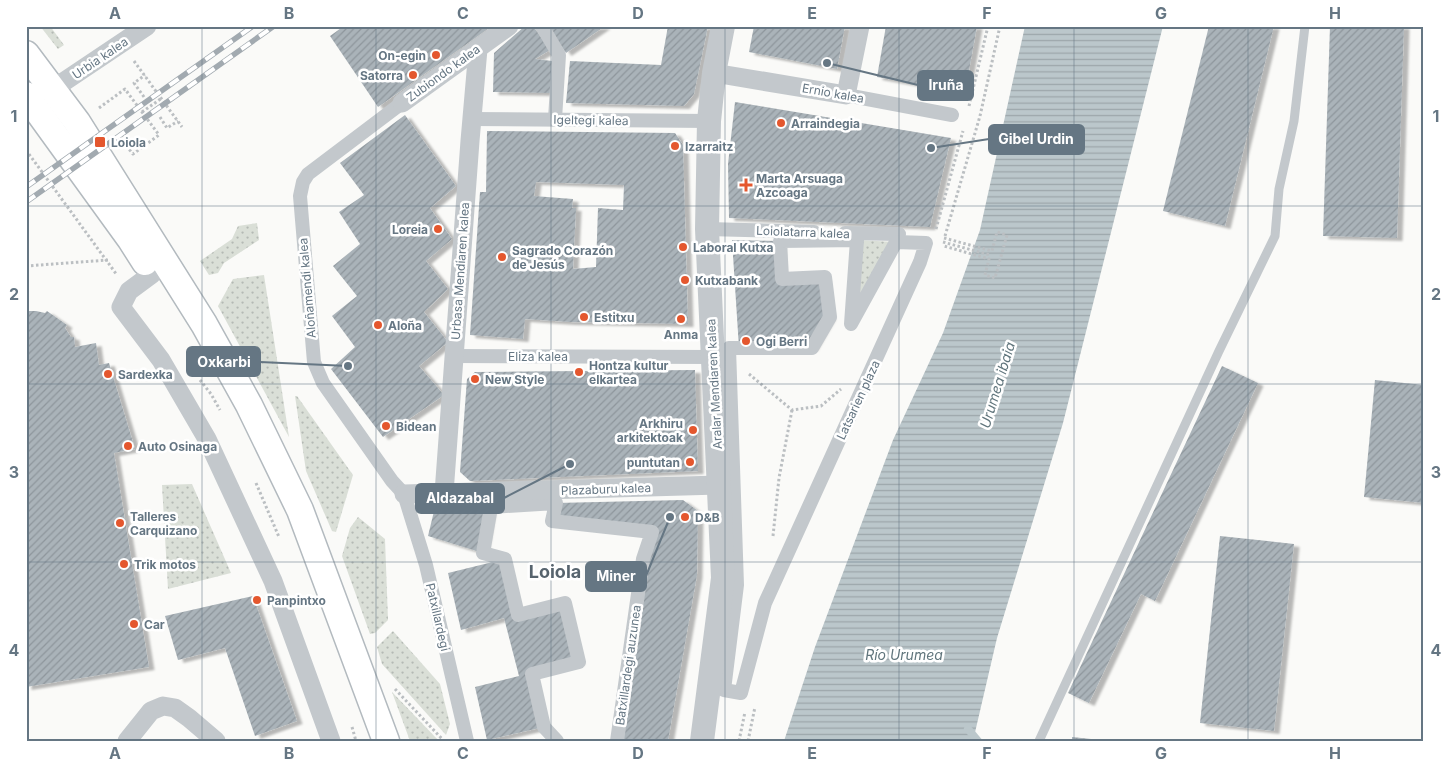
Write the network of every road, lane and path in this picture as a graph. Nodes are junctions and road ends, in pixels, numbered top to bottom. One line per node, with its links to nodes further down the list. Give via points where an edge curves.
1 (147, 26): 12 (street, Urbia kalea)
2 (509, 26): 7 (street, Zubiondo kalea)
3 (542, 26): 23 (street, via 559,55)
4 (723, 26): 10 (street, Aralar Mendiaren kalea)
5 (860, 26): 13 (street)
6 (1304, 26): 54 (lane, via 1294,122 1279,189 1276,236 1215,360)
7 (478, 48): 17 (street, Zubiondo kalea); 22 (street, Urbasa Mendiaren kalea)
8 (26, 54): 12 (main road)
9 (130, 55): 11 (path)
10 (714, 73): 13 (street, Ernio kalea); 25 (street, Aralar Mendiaren kalea)
11 (145, 75): 14 (path, via 134,83); 15 (path)
12 (53, 89): 48 (main road, via 162,256 250,405 300,510)
13 (846, 95): 20 (street, Ernio kalea)
14 (144, 97)
15 (162, 98): 18 (path); 24 (path)
16 (28, 101): 30 (main road)
17 (402, 103): 41 (street, Aloñamendi kalea, via 308,174 300,196 314,362 323,383)
18 (142, 112): 19 (path, via 125,89 99,108); 27 (path, via 159,136 133,154)
19 (103, 114)
20 (952, 115)
21 (160, 117): 24 (path, via 167,128)
22 (472, 119): 23 (street, Igeltegi kalea); 35 (street, Urbasa Mendiaren kalea)
23 (555, 119): 25 (street, Igeltegi kalea)
24 (178, 121): 26 (path)
25 (709, 121): 28 (street, Aralar Mendiaren kalea)
26 (182, 127)
27 (124, 143)
28 (707, 229): 29 (street, Loiolatarra kalea); 36 (street, Aralar Mendiaren kalea)
29 (898, 234)
30 (131, 240): 33 (path, via 107,260); 34 (main road)
31 (943, 242): 31 (path, via 992,251 997,232 1007,235 995,278 985,275 989,259); 32 (path)
32 (990, 255)
33 (26, 266)
34 (152, 274): 46 (street, via 130,291 121,307 161,360 207,439 273,581); 47 (main road, via 235,412 286,515)
35 (454, 356): 36 (street, Eliza kalea); 40 (street, Urbasa Mendiaren kalea)
36 (720, 357): 36 (street, Latsarien plaza, via 728,348 812,348 830,317 825,276 782,279 780,241 857,240 851,324 896,242 926,243 765,603 741,693 724,690 737,585); 38 (path); 39 (street, Aralar Mendiaren kalea)
37 (842, 388): 38 (path, via 821,406)
38 (792, 410): 42 (path, via 779,478)
39 (719, 485): 40 (street, Plazaburu kalea); 53 (street, Aralar Mendiaren kalea, via 723,578)
40 (444, 493): 41 (street, Plazaburu kalea)
41 (404, 494): 50 (street, Patxillardegi, via 426,565)
42 (773, 537)
43 (392, 686): 49 (path)
44 (126, 741): 45 (street, via 151,711 163,706 174,708 190,718)
45 (216, 741)
46 (331, 741)
47 (370, 741)
48 (386, 741)
49 (444, 741)
50 (467, 741)
51 (557, 741): 52 (street, Batxillardegi auzunea, via 544,727 532,674 579,662 565,603 518,615 505,560 483,553 492,507 556,503 552,521 652,532 643,560)
52 (617, 741)
53 (702, 741)
54 (1039, 741)

